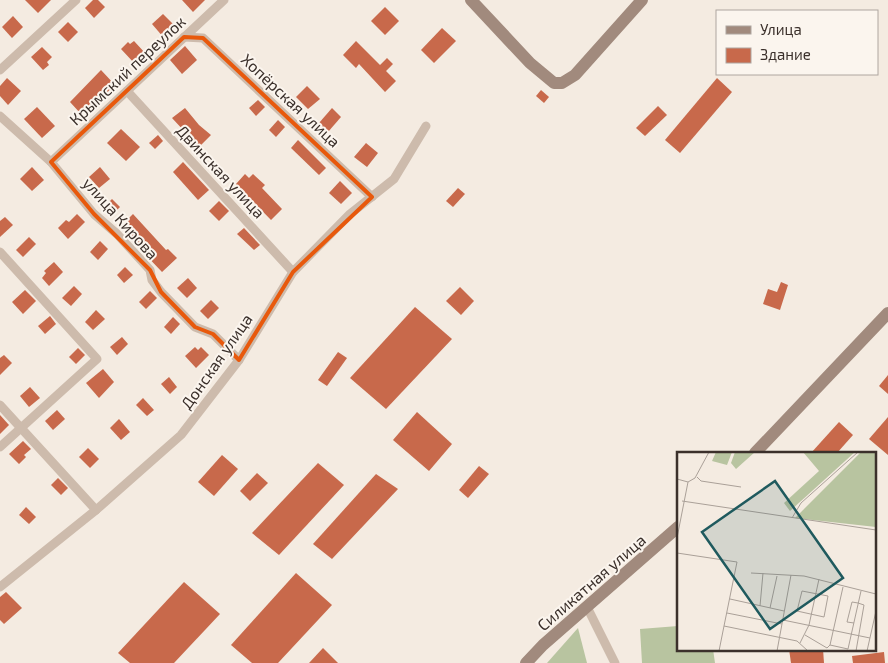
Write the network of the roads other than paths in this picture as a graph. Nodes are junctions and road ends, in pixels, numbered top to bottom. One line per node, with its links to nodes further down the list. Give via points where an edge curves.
1 (76, 0): 6 (street)
2 (224, 0): 5 (street, Крымский переулок)
3 (471, 0): 4 (street, via 554,83 562,83 574,75)
4 (642, 0)
5 (184, 37): 7 (street, Крымский переулок); 11 (street, Хопёрская улица, via 203,38)
6 (0, 70)
7 (127, 91): 10 (street, Крымский переулок); 13 (street, Двинская улица)
8 (0, 117): 10 (street, улица Кирова)
9 (426, 126): 11 (street, Донская улица, via 394,179)
10 (51, 162): 15 (street, улица Кирова, via 94,214 150,270 152,280 161,292 195,327 213,334)
11 (372, 197): 13 (street, Донская улица, via 350,214)
12 (0, 252): 17 (street, via 97,359)
13 (293, 272): 15 (street, Донская улица)
14 (888, 313): 19 (street)
15 (239, 360): 20 (street, Донская улица, via 182,435)
16 (0, 405): 17 (street)
17 (21, 427): 18 (street); 20 (street)
18 (0, 447)
19 (756, 452)
20 (96, 510): 22 (street, Донская улица)
21 (677, 528): 23 (street, Силикатная улица)
22 (0, 587)
23 (586, 607): 24 (street, Силикатная улица); 25 (street)
24 (526, 663)
25 (615, 663)

